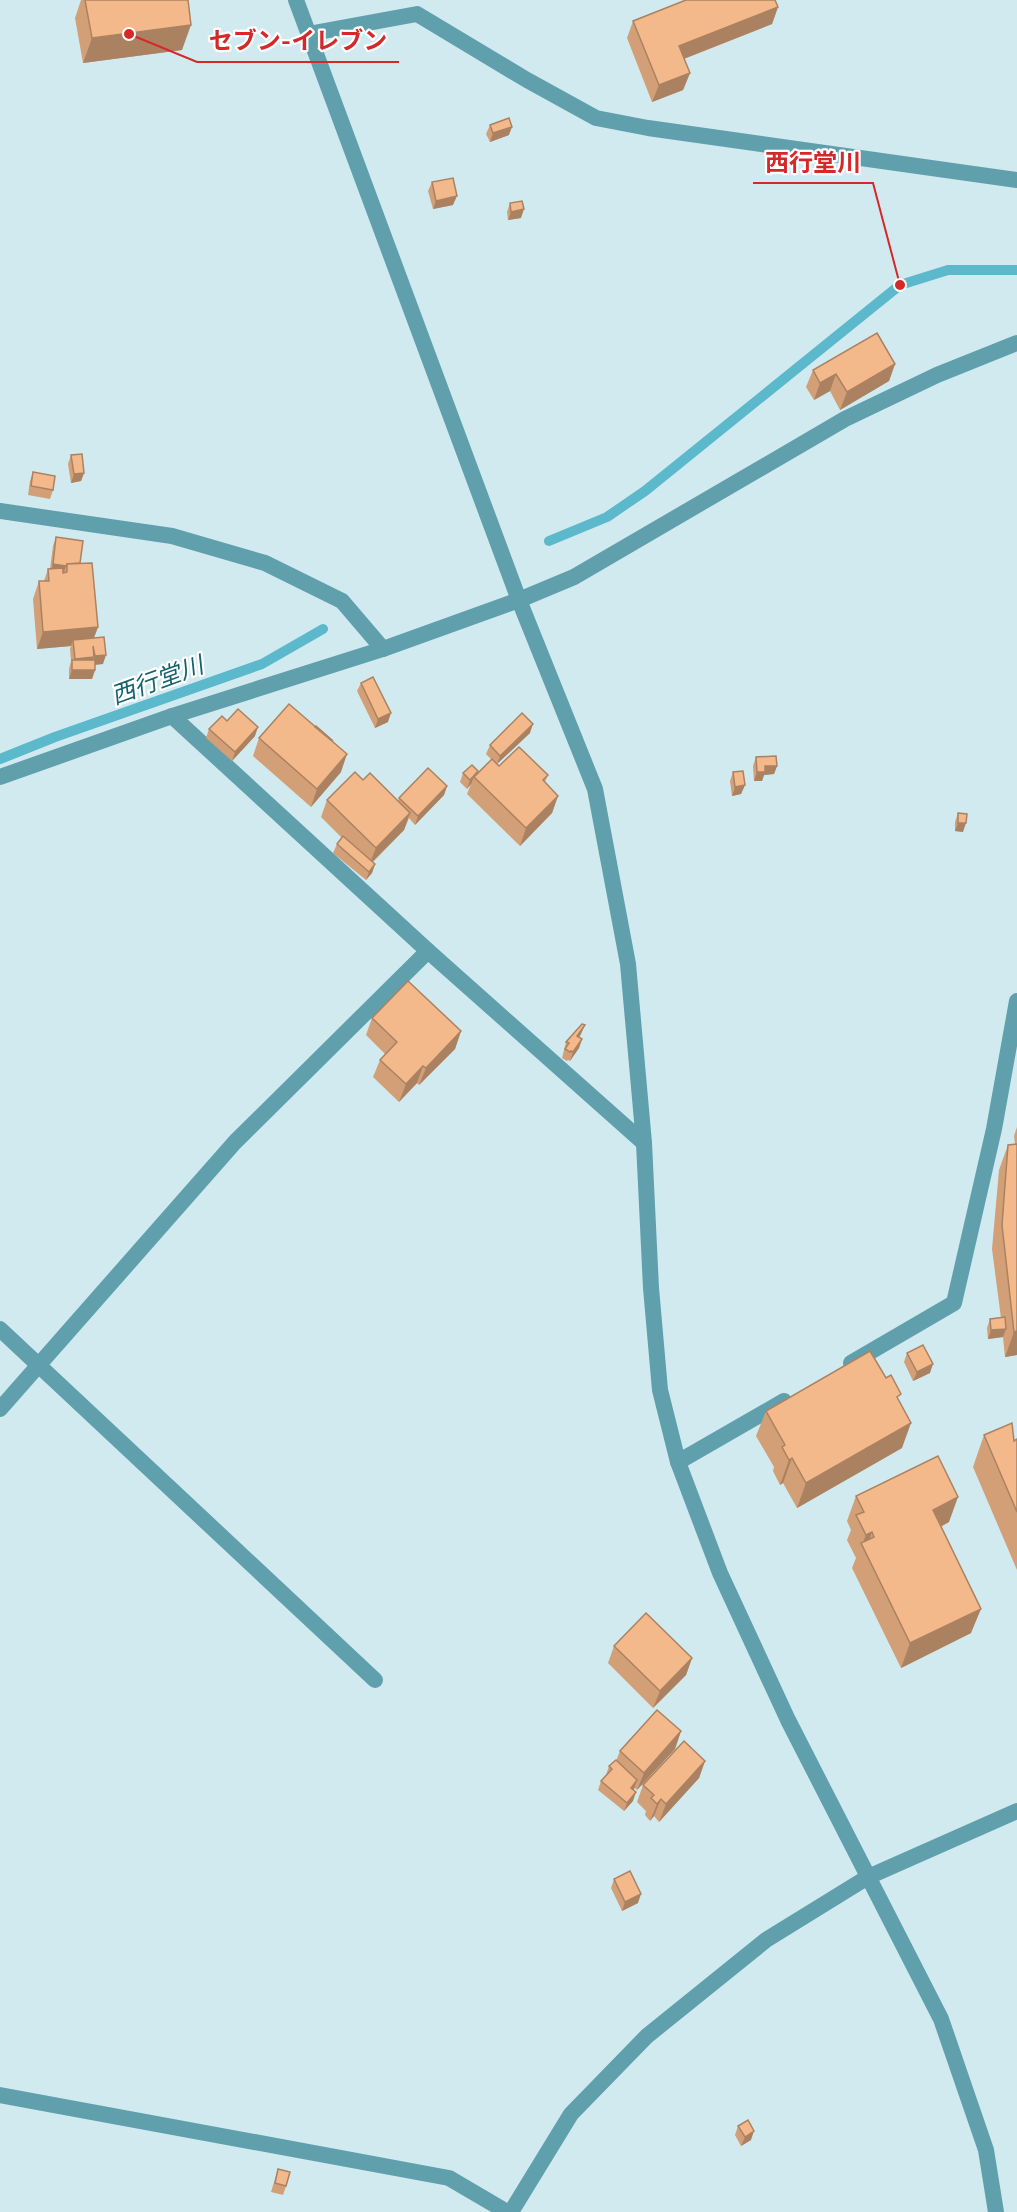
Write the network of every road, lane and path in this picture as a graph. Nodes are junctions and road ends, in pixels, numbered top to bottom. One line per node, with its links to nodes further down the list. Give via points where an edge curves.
1 (296, 0): 2 (street)
2 (308, 34): 3 (street, via 417,14 596,118); 6 (street)
3 (1016, 179)
4 (1017, 343): 6 (street, via 937,375 845,419 574,577)
5 (0, 511): 7 (street, via 172,536 265,563 342,601)
6 (519, 600): 7 (street); 12 (street, via 595,789 628,964)
7 (383, 649): 8 (street)
8 (172, 716): 9 (street); 10 (street)
9 (0, 777)
10 (428, 951): 12 (street); 14 (street, via 235,1142)
11 (1017, 1001): 15 (street, via 994,1129 954,1303)
12 (644, 1143): 18 (street, via 660,1390)
13 (0, 1329): 14 (street)
14 (39, 1366): 17 (street); 19 (street)
15 (842, 1368)
16 (801, 1392): 18 (street)
17 (0, 1408)
18 (678, 1462): 21 (street, via 724,1584)
19 (375, 1680)
20 (1017, 1811): 21 (street)
21 (868, 1877): 23 (street, via 766,1940 647,2036 571,2114); 24 (street, via 941,2019 986,2150)
22 (0, 2096): 23 (street, via 449,2178)
23 (509, 2212)
24 (996, 2212)

